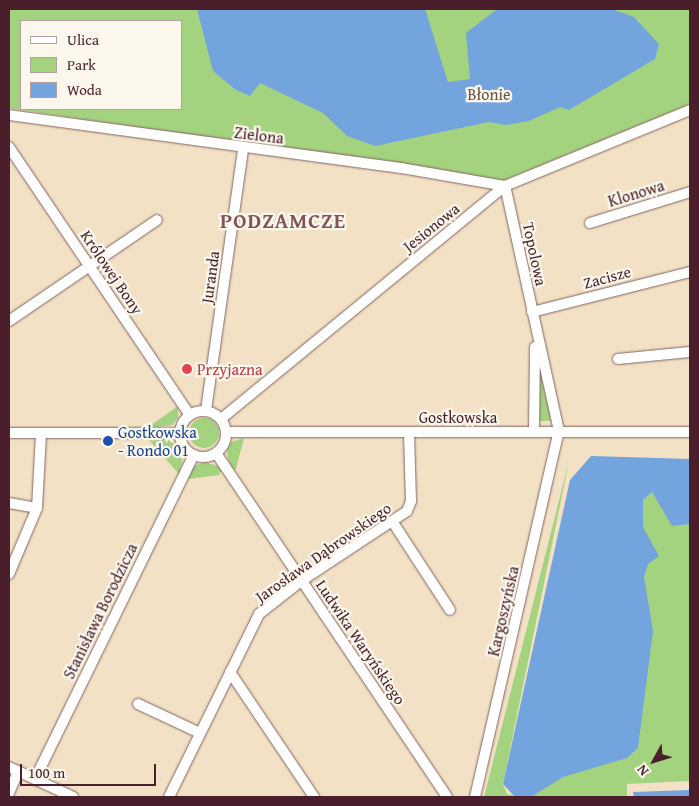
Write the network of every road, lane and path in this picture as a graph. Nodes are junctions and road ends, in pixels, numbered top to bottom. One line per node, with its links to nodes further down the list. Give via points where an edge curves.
1 (690, 110): 5 (street, Jesionowa)
2 (9, 116): 4 (street, Zielona)
3 (9, 147): 9 (street, Królowej Bony)
4 (243, 148): 5 (street, Zielona, via 401,168); 16 (street, Juranda)
5 (505, 186): 11 (street, Topolowa); 18 (street, Jesionowa)
6 (690, 192): 8 (street, Klonowa)
7 (157, 220): 9 (street)
8 (590, 223)
9 (89, 266): 12 (street); 17 (street, Królowej Bony)
10 (690, 272): 11 (street, Zacisze)
11 (532, 312): 13 (street, Topolowa)
12 (9, 321)
13 (536, 329): 19 (street, Topolowa); 20 (street, Topolowa)
14 (690, 352): 15 (street)
15 (618, 359)
16 (206, 410): 17 (street); 18 (street)
17 (189, 414): 26 (street)
18 (221, 419): 21 (street)
19 (534, 431): 20 (street, Gostkowska); 22 (street, Gostkowska)
20 (559, 431): 23 (street, Gostkowska); 45 (street, Kargoszyńska)
21 (226, 432): 22 (street, Gostkowska); 27 (street, via 223,446)
22 (409, 432): 31 (street, Jarosława Dąbrowskiego, via 411,500 407,511)
23 (690, 432)
24 (9, 433): 25 (street)
25 (41, 433): 26 (street); 30 (street)
26 (179, 433): 28 (street, via 182,446)
27 (216, 454): 28 (street); 33 (street, Ludwika Waryńskiego)
28 (194, 456): 39 (street, Stanisława Borodzicza)
29 (9, 503): 30 (street)
30 (37, 508): 32 (street)
31 (392, 522): 33 (street, Jarosława Dąbrowskiego); 34 (street)
32 (9, 574)
33 (301, 581): 35 (street, Jarosława Dąbrowskiego, via 259,614); 44 (street, Ludwika Waryńskiego)
34 (450, 610)
35 (230, 672): 37 (street, Jarosława Dąbrowskiego); 43 (street)
36 (138, 704): 37 (street)
37 (200, 733): 42 (street, Jarosława Dąbrowskiego)
38 (14, 769): 39 (street); 40 (street)
39 (35, 779): 41 (street)
40 (9, 793)
41 (73, 797)
42 (169, 797)
43 (314, 797)
44 (447, 797)
45 (475, 797)

